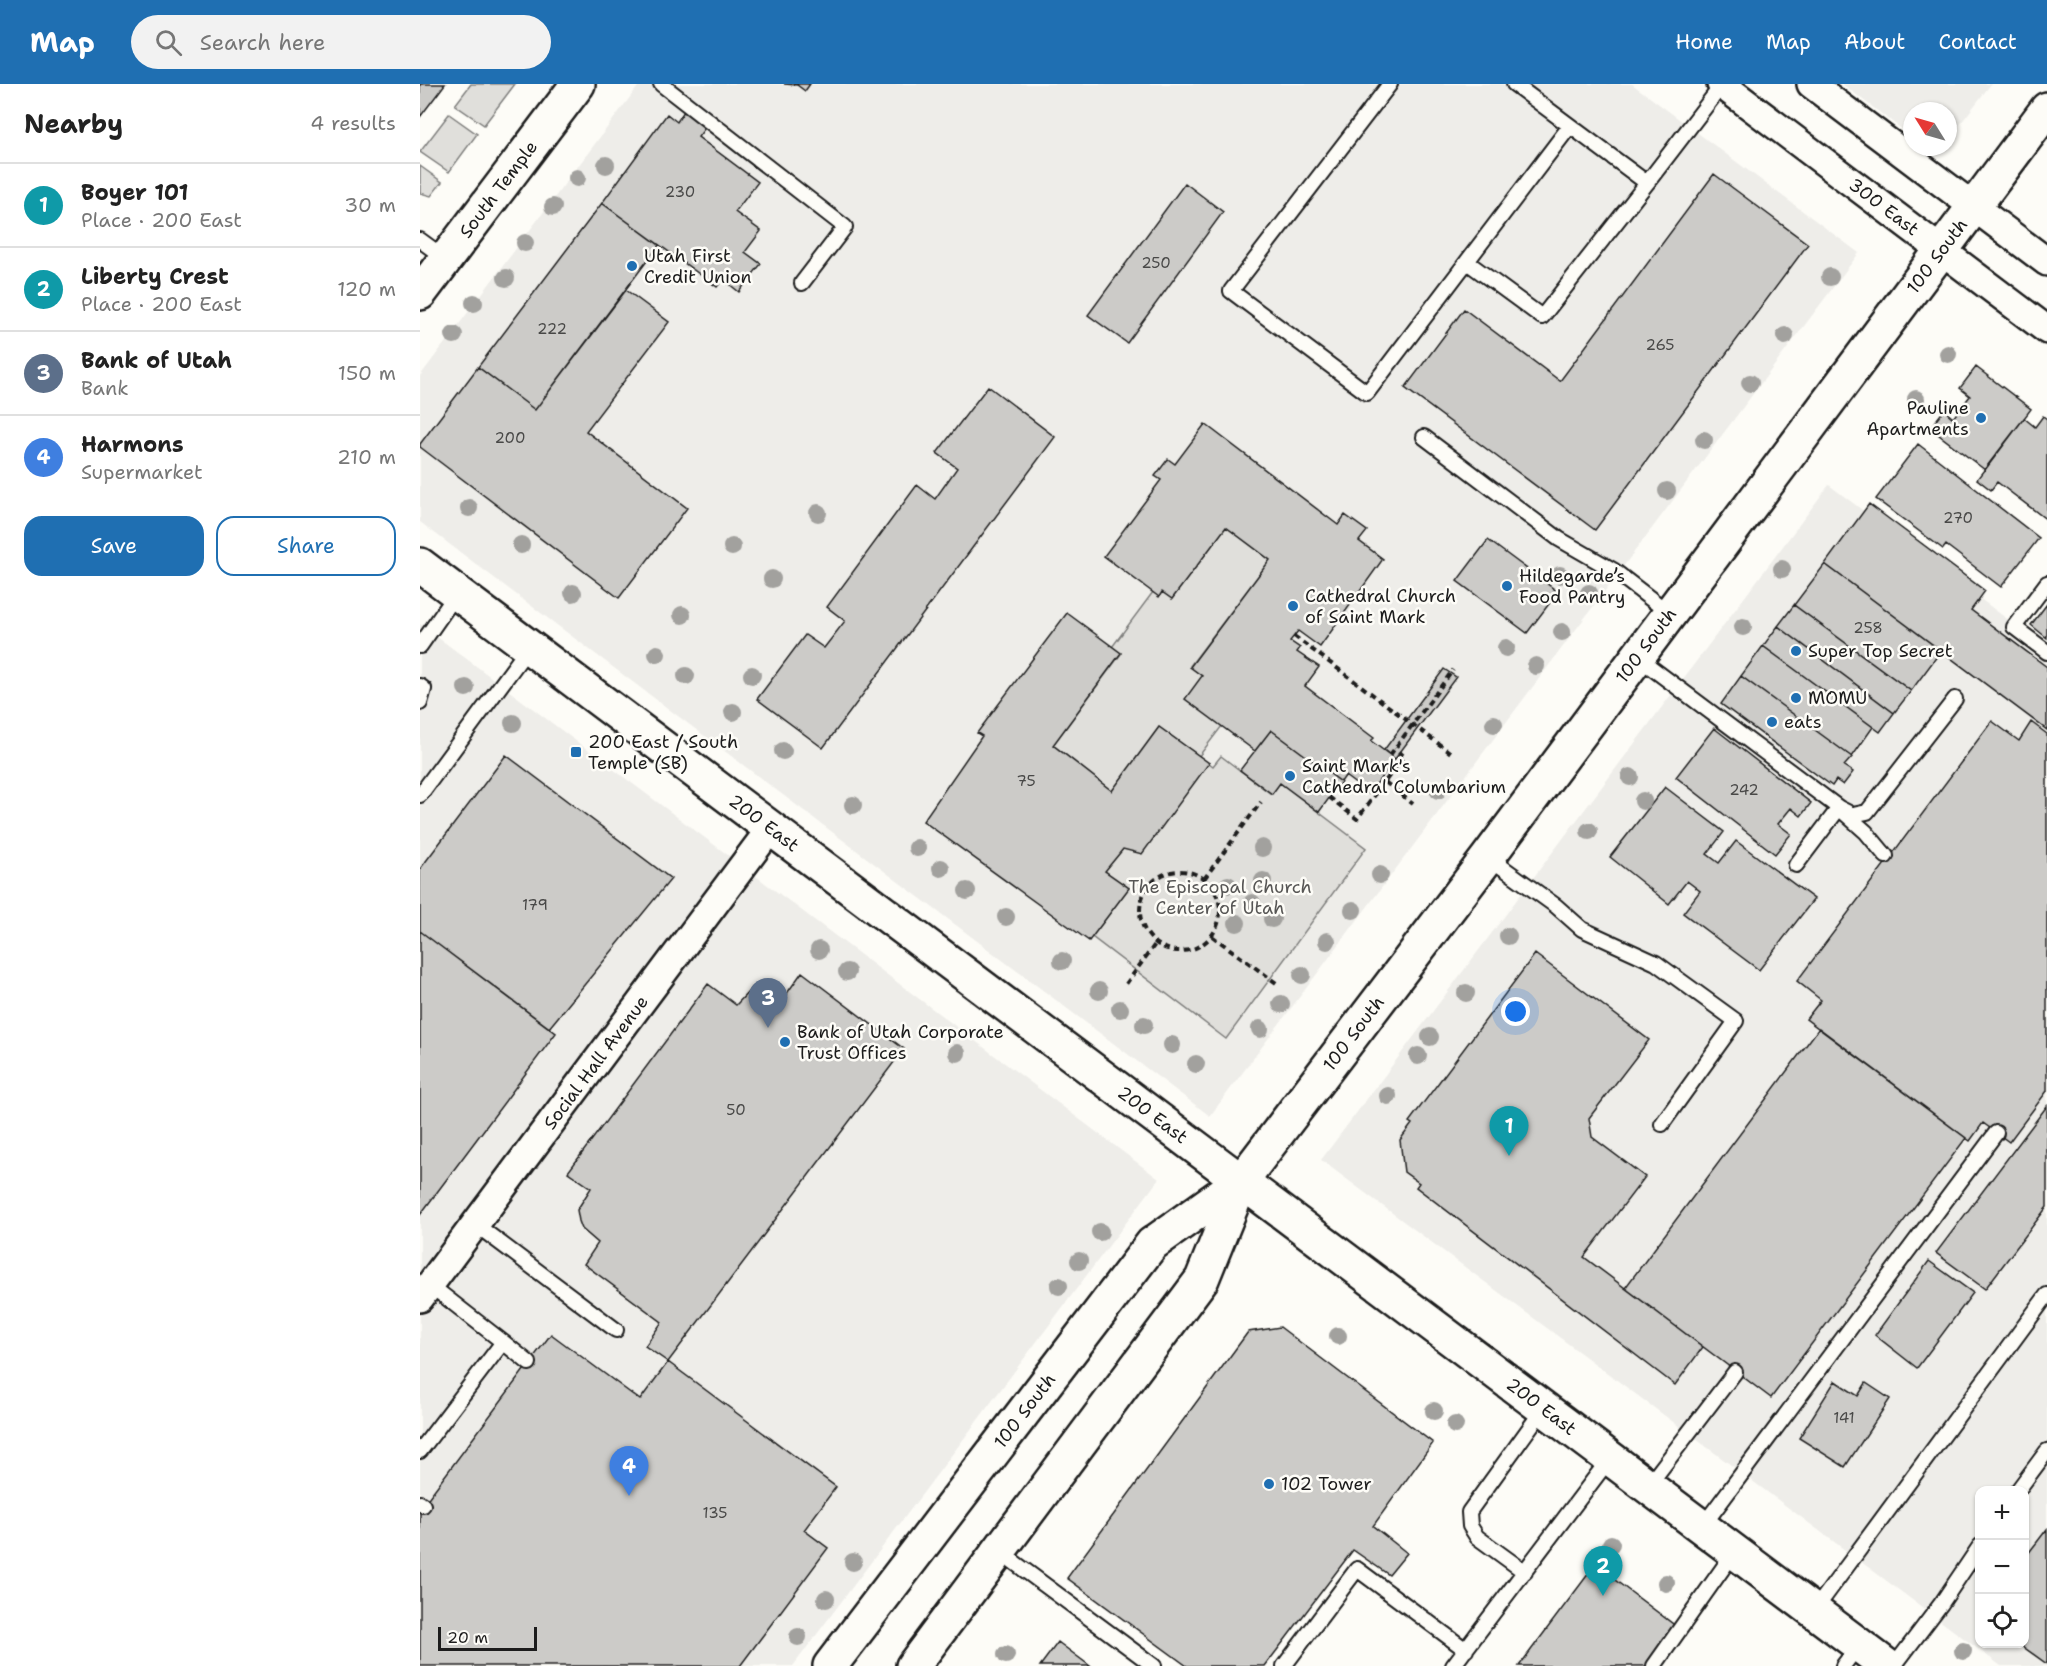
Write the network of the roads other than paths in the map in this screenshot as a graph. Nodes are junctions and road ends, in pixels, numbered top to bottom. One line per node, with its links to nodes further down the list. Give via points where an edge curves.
1 (578, 84): 13 (street, South Temple)
2 (661, 84): 16 (lane, via 845,227)
3 (1390, 84): 14 (lane, via 1231,291 1367,393)
4 (1514, 84): 8 (lane)
5 (1811, 84): 10 (street)
6 (1722, 85): 9 (lane); 12 (street, 300 East)
7 (2047, 109): 10 (street, 100 South)
8 (1570, 126): 9 (lane); 14 (lane)
9 (1647, 183): 14 (lane, via 1542,317)
10 (1973, 207): 12 (street, 100 South); 15 (street)
11 (420, 240): 13 (lane)
12 (1941, 250): 18 (street, 300 East); 23 (street, 100 South)
13 (446, 260): 17 (street, South Temple)
14 (1467, 262)
15 (2047, 262)
16 (802, 284)
17 (420, 293)
18 (2047, 330)
19 (1424, 437): 23 (lane, via 1559,539 1613,570)
20 (422, 571): 22 (street, 200 East)
21 (2047, 583): 26 (lane, via 2014,627)
22 (457, 593): 24 (lane); 25 (street, 200 East)
23 (1669, 613): 27 (street, 100 South)
24 (420, 646)
25 (530, 647): 31 (lane); 33 (street, 200 East)
26 (2047, 652)
27 (1637, 657): 32 (lane); 34 (street, 100 South)
28 (420, 686): 30 (lane, via 424,689)
29 (1955, 699): 32 (lane, via 1867,812 1853,814)
30 (420, 703)
31 (420, 795)
32 (1839, 808): 35 (lane); 36 (lane)
33 (771, 828): 39 (street, 200 East); 40 (street, Social Hall Avenue)
34 (1488, 856): 37 (lane, via 1581,929 1656,963 1736,1021); 39 (street, 100 South)
35 (1886, 856)
36 (1796, 865)
37 (1662, 1124)
38 (1996, 1133): 53 (lane)
39 (1242, 1180): 47 (street, 200 East); 54 (street, 100 South, via 1202,1279); 61 (street, 100 South, via 1152,1244)
40 (475, 1224): 41 (street, Social Hall Avenue); 43 (lane)
41 (425, 1292): 44 (lane)
42 (2047, 1295): 58 (lane)
43 (616, 1330)
44 (503, 1342): 45 (lane); 48 (lane)
45 (529, 1364)
46 (1735, 1372): 51 (lane)
47 (1544, 1408): 50 (street, 200 East); 57 (lane, via 1469,1512 1470,1526 1478,1537)
48 (420, 1451)
49 (2047, 1451): 52 (lane)
50 (1610, 1458): 51 (street, 200 East); 57 (lane)
51 (1648, 1486): 53 (street, 200 East)
52 (2022, 1486)
53 (1702, 1527): 55 (street, 200 East)
54 (999, 1551): 62 (street, 100 South); 63 (lane)
55 (1735, 1551): 58 (street, 200 East); 66 (lane)
56 (1975, 1553): 68 (lane)
57 (1525, 1572): 59 (lane)
58 (1814, 1611): 60 (street, 200 East)
59 (1466, 1650): 64 (lane, via 1357,1569); 65 (lane)
60 (1851, 1655): 67 (street, 200 East)
61 (830, 1666)
62 (913, 1666)
63 (1154, 1666)
64 (1284, 1666)
65 (1454, 1666)
66 (1654, 1666)
67 (1887, 1666)
68 (1893, 1666)

